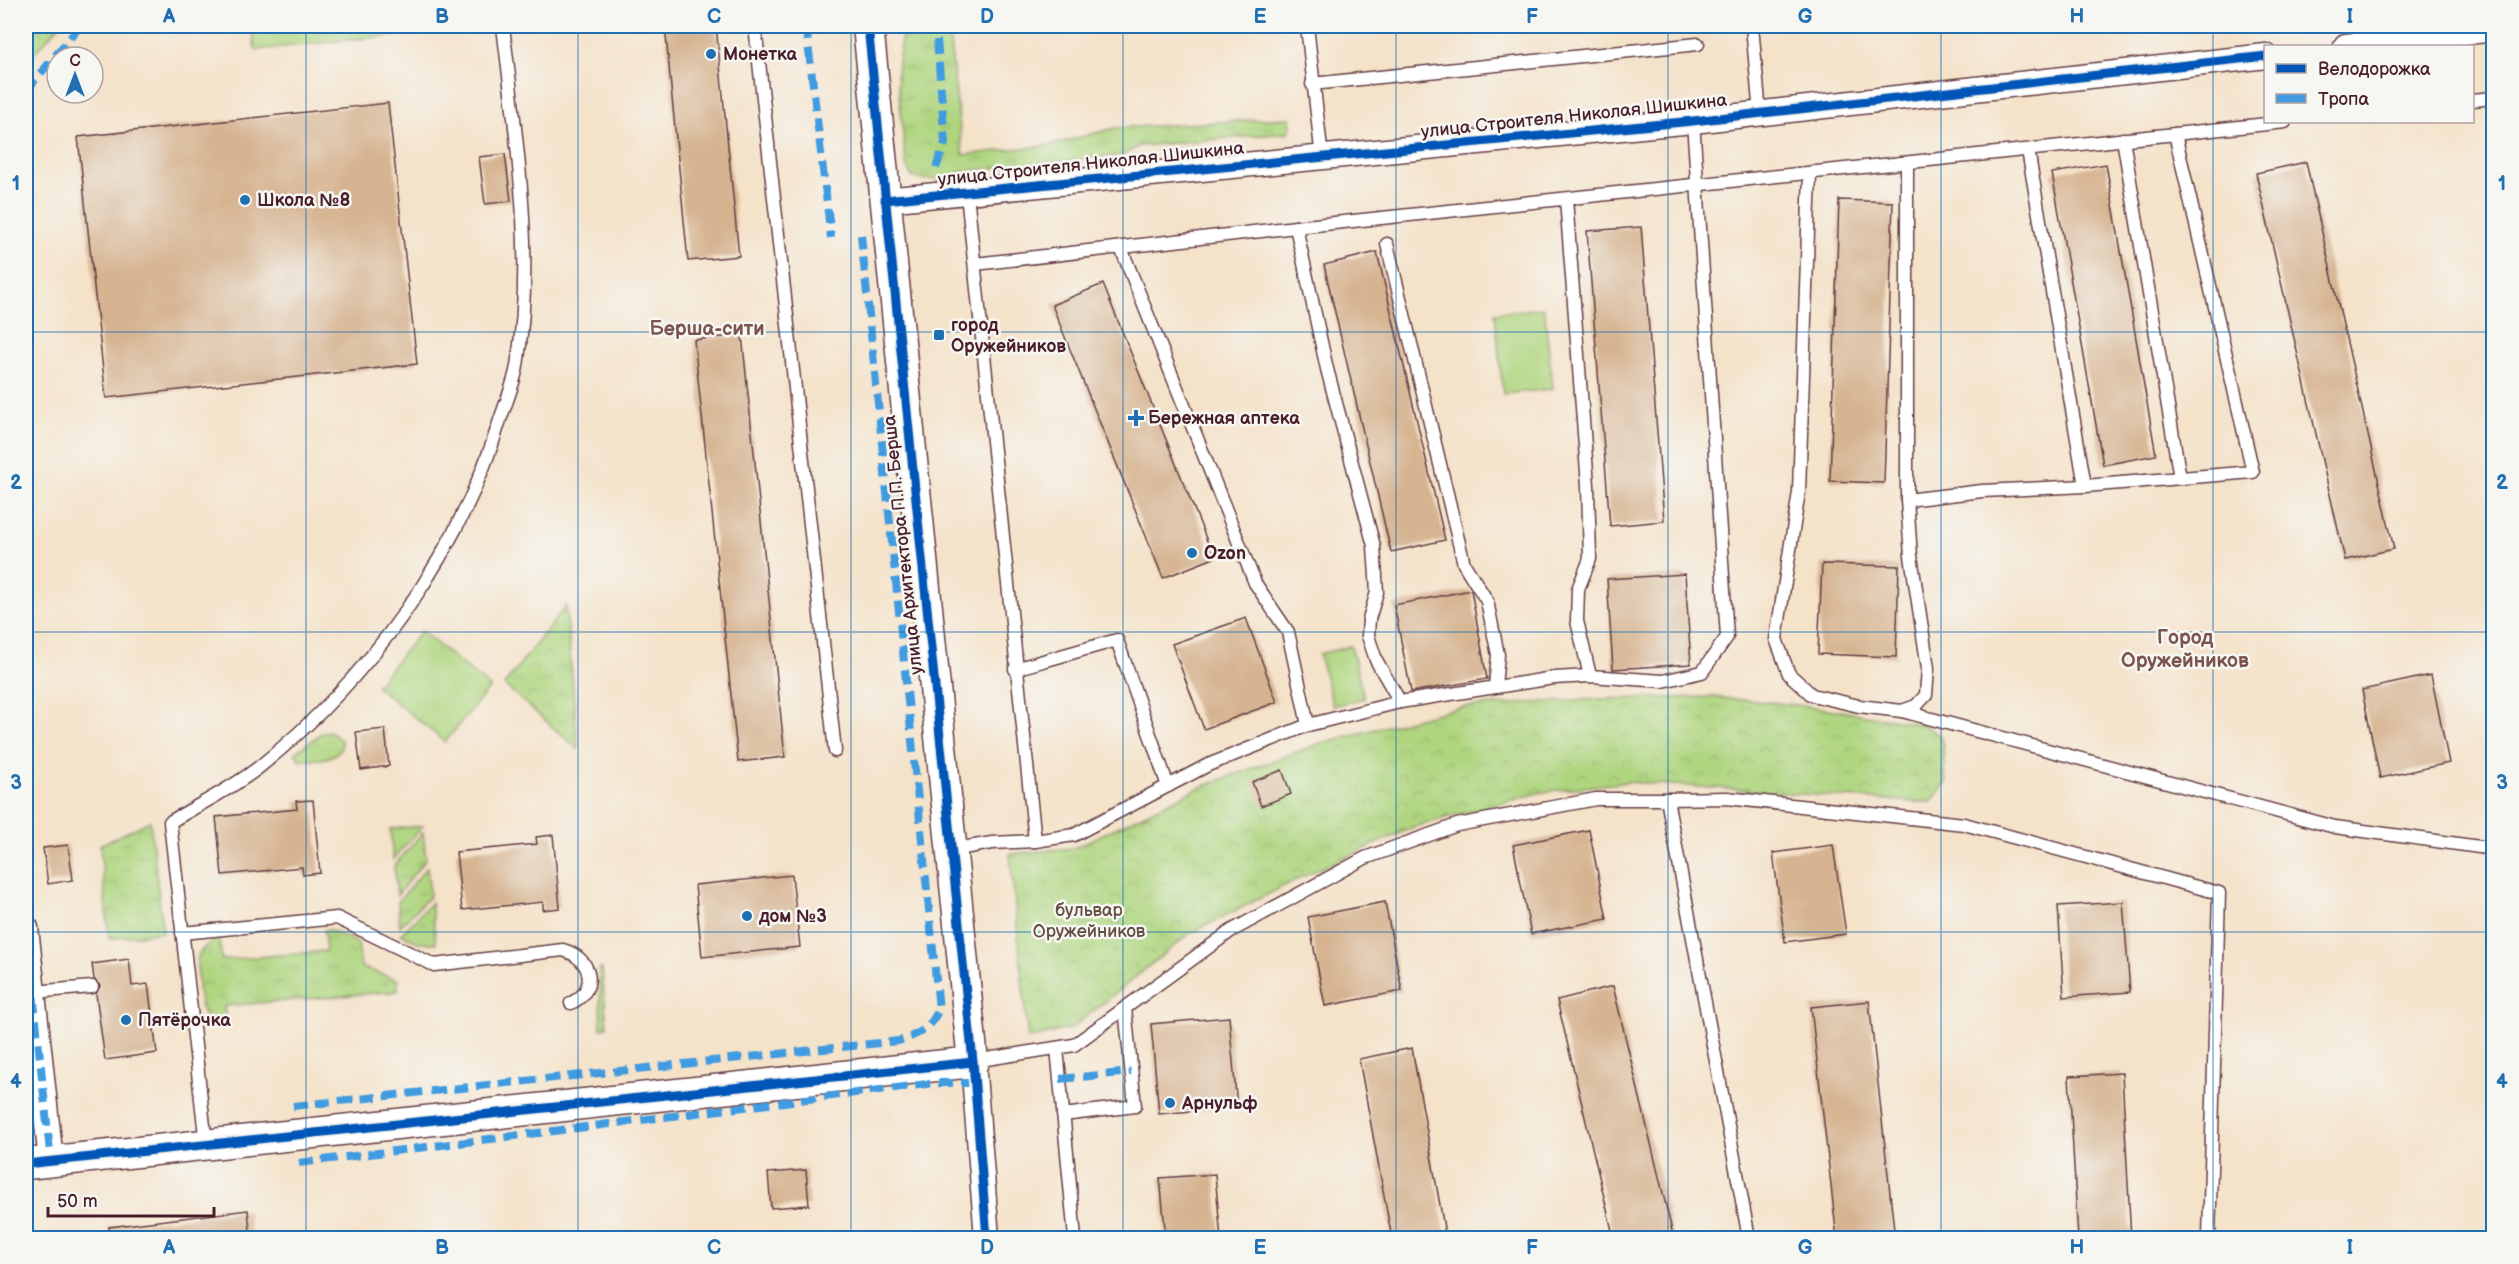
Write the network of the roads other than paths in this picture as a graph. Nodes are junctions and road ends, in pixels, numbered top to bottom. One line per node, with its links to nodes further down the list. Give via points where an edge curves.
1 (503, 26): 47 (lane, via 523,200 524,285 517,367 490,453 455,531 423,588 344,686 324,709 256,769 170,822)
2 (755, 26): 40 (lane)
3 (868, 26): 26 (street, улица Архитектора П.П. Берша)
4 (1307, 26): 11 (lane)
5 (1752, 26): 14 (lane)
6 (2493, 30): 7 (street)
7 (2424, 32): 9 (street)
8 (1698, 44): 11 (lane)
9 (2352, 45)
10 (2264, 56): 14 (street, улица Строителя Николая Шишкина)
11 (1312, 84): 20 (lane)
12 (2493, 98): 13 (lane)
13 (2474, 100)
14 (1760, 114): 15 (street, улица Строителя Николая Шишкина)
15 (1693, 121): 20 (street, улица Строителя Николая Шишкина); 23 (lane)
16 (2276, 123): 17 (lane)
17 (2175, 134): 18 (lane); 31 (lane, via 2253,472)
18 (2123, 140): 19 (lane); 31 (lane)
19 (2028, 150): 21 (lane); 32 (lane)
20 (1322, 158): 24 (street, улица Строителя Николая Шишкина)
21 (1907, 163): 22 (lane); 33 (lane)
22 (1810, 173): 23 (lane); 38 (lane, via 1798,492 1776,639 1789,674 1812,695)
23 (1699, 185): 25 (lane); 35 (lane, via 1727,638 1702,672 1663,681)
24 (967, 194): 26 (street, улица Строителя Николая Шишкина); 30 (lane)
25 (1566, 199): 27 (lane); 35 (lane, via 1590,559 1578,589 1577,621)
26 (885, 200): 45 (street, улица Архитектора П.П. Берша)
27 (1296, 227): 29 (lane); 37 (lane, via 1327,369 1374,546 1377,592 1368,636 1376,660)
28 (1387, 244): 36 (lane, via 1464,564 1487,601 1498,655)
29 (1121, 248): 30 (lane); 39 (lane, via 1255,583 1288,632)
30 (975, 264): 34 (lane)
31 (2180, 478): 32 (lane)
32 (2085, 486): 33 (lane, via 1982,491)
33 (1907, 500): 38 (lane, via 1928,668 1926,695 1916,706)
34 (1016, 669): 41 (lane, via 1118,640); 43 (lane)
35 (1590, 676): 36 (lane)
36 (1495, 686): 37 (lane)
37 (1400, 702): 39 (lane)
38 (1902, 711): 44 (lane, via 2335,827)
39 (1308, 725): 41 (lane)
40 (835, 751)
41 (1168, 786): 43 (lane, via 1074,835)
42 (1667, 799): 51 (lane, via 1596,799 1456,825 1365,858 1231,931); 59 (lane); 60 (lane, via 1727,798 1964,824 2219,893)
43 (1035, 841): 45 (lane, via 992,843)
44 (2493, 849)
45 (950, 851): 53 (street, улица Архитектора П.П. Берша)
46 (26, 928): 48 (street)
47 (182, 933): 50 (lane, via 337,918 434,965 563,950 576,954 585,963 588,974 582,998); 55 (lane)
48 (30, 983): 49 (lane); 56 (street)
49 (92, 987)
50 (571, 1003)
51 (1125, 1008): 52 (lane, via 1074,1045); 54 (lane, via 1135,1106)
52 (1057, 1048): 53 (lane); 54 (lane)
53 (973, 1062): 55 (street); 57 (street)
54 (1063, 1115): 58 (lane)
55 (206, 1145): 56 (street)
56 (38, 1162)
57 (987, 1239)
58 (1075, 1239)
59 (1749, 1239)
60 (2209, 1239)

